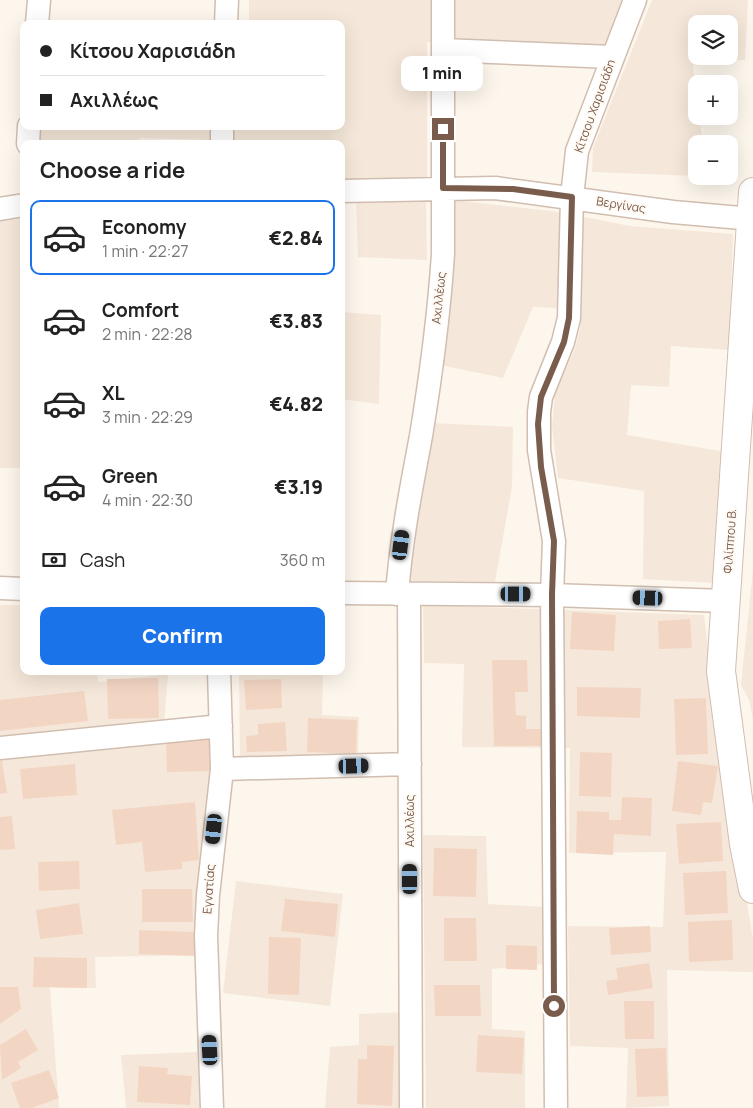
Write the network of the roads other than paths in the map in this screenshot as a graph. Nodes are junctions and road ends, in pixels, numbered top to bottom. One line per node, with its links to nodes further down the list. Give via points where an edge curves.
1 (39, 0): 5 (street)
2 (227, 0): 6 (street)
3 (443, 0): 7 (street, Αχιλλέως)
4 (635, 0): 8 (street, Κίτσου Χαρισιάδη)
5 (37, 20)
6 (226, 20)
7 (443, 50): 8 (street); 9 (street, Αχιλλέως)
8 (612, 57): 12 (street, Κίτσου Χαρισιάδη, via 577,151)
9 (443, 188): 10 (street, Βεργίνας); 12 (street, Βεργίνας, via 513,189); 19 (street, Αχιλλέως, via 441,287 426,401 403,530)
10 (345, 191)
11 (753, 192): 15 (street, Φιλίππου Β.)
12 (572, 197): 15 (street, Βεργίνας, via 673,212); 20 (street, Κίτσου Χαρισιάδη, via 569,318 564,342 541,397 538,424 541,467 554,541)
13 (20, 206): 14 (street)
14 (0, 209)
15 (752, 219): 21 (street, Φιλίππου Β.)
16 (0, 588): 17 (street)
17 (20, 589)
18 (345, 593): 19 (street)
19 (403, 594): 20 (street); 25 (street, Αχιλλέως)
20 (552, 594): 21 (street); 31 (street, Κίτσου Χαρισιάδη)
21 (725, 602): 27 (street, Φιλίππου Β., via 721,671 723,697)
22 (218, 675): 23 (street, Εγνατίας)
23 (221, 726): 24 (street); 26 (street, Εγνατίας)
24 (0, 748)
25 (410, 764): 26 (street); 30 (street, Αχιλλέως)
26 (222, 770): 29 (street, Εγνατίας, via 206,936)
27 (750, 859): 28 (street, Φιλίππου Β.)
28 (753, 889)
29 (212, 1108)
30 (411, 1108)
31 (556, 1108)

